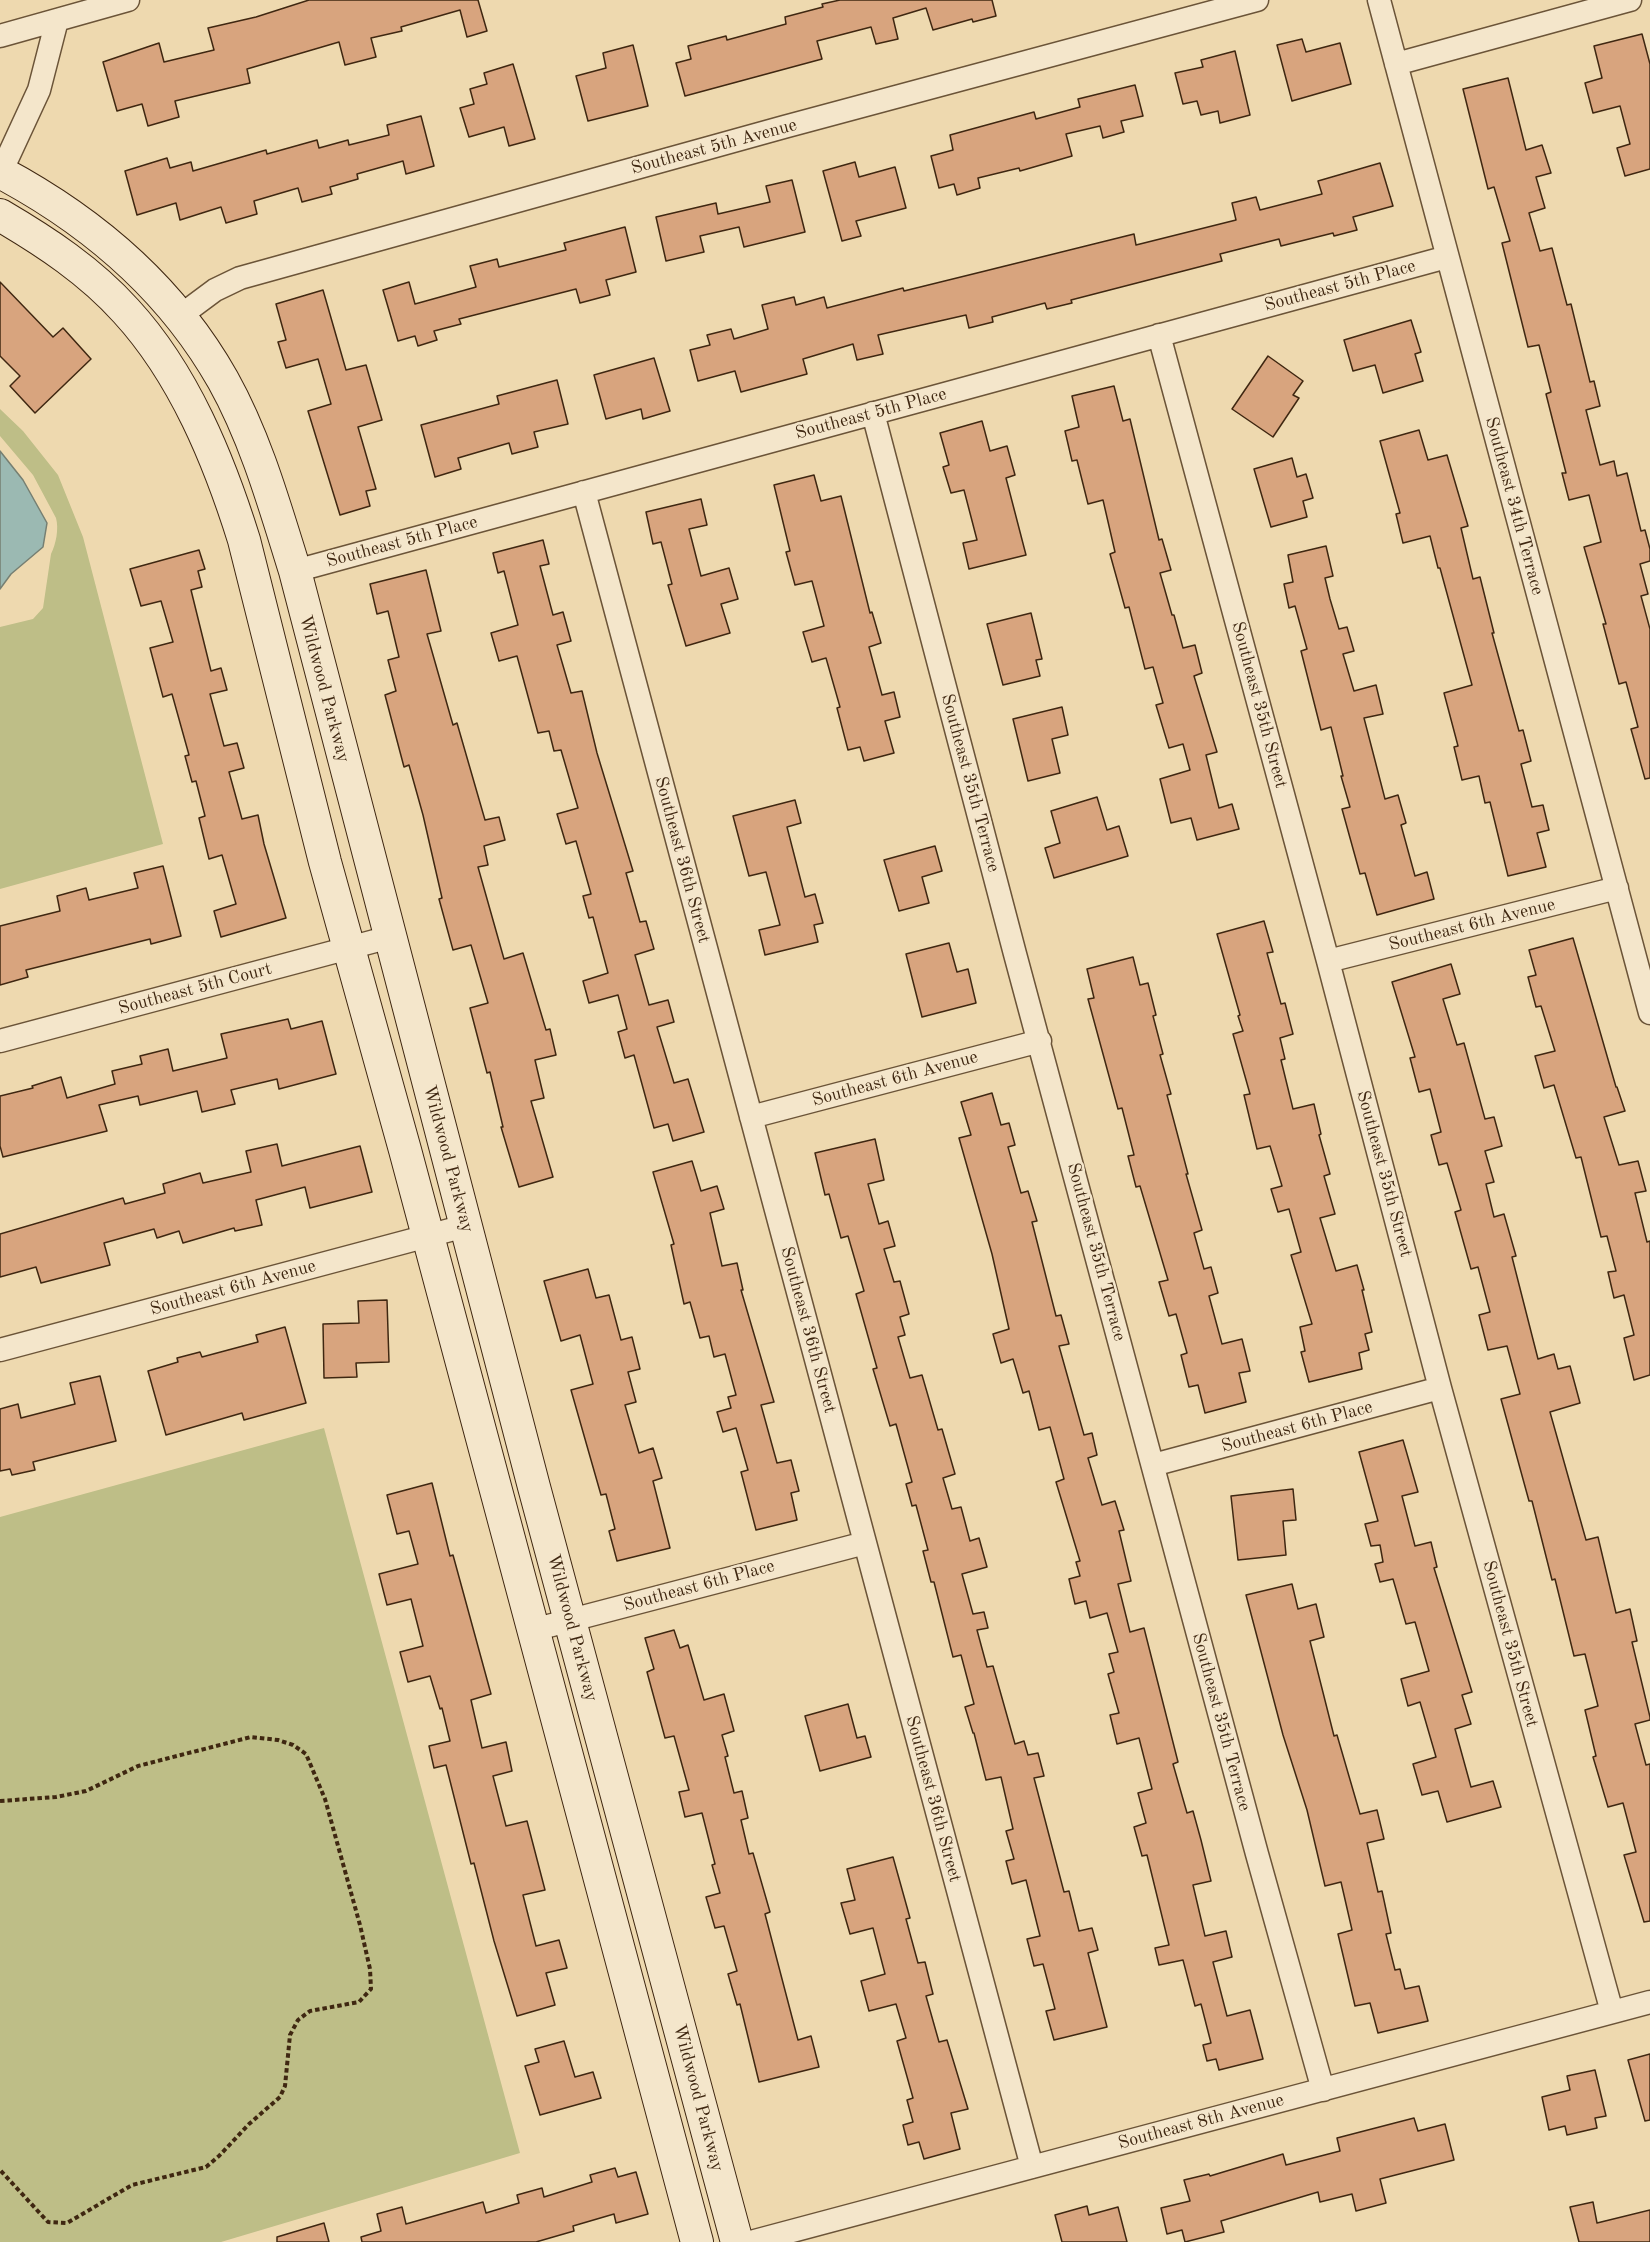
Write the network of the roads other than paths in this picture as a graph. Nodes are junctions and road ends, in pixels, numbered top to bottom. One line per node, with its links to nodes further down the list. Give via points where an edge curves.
1 (128, 0): 5 (street)
2 (1257, 0): 11 (street, Southeast 5th Avenue, via 240,278 215,290)
3 (1379, 0): 7 (street, Southeast 34th Terrace)
4 (1630, 0): 7 (street)
5 (57, 20): 6 (street); 8 (street, via 39,90)
6 (0, 36)
7 (1396, 64): 10 (street, Southeast 34th Terrace)
8 (1, 172): 11 (street, Wildwood Parkway, via 108,242)
9 (0, 214): 18 (street, via 77,265 128,312 162,358 210,445 244,540)
10 (1447, 257): 12 (street, Southeast 5th Place); 16 (street, Southeast 34th Terrace)
11 (180, 316): 15 (street, Wildwood Parkway, via 223,380 241,417 273,499)
12 (1159, 335): 13 (street, Southeast 5th Place); 19 (street, Southeast 35th Street)
13 (873, 413): 14 (street, Southeast 5th Place); 23 (street, Southeast 35th Terrace)
14 (584, 492): 15 (street, Southeast 5th Place); 24 (street, Southeast 36th Street)
15 (295, 571): 17 (street, Wildwood Parkway)
16 (1617, 888): 19 (street, Southeast 6th Avenue); 20 (street, Southeast 34th Terrace)
17 (390, 937): 18 (street, Southeast 5th Court); 25 (street, Wildwood Parkway)
18 (348, 948): 22 (street, Southeast 5th Court); 26 (street)
19 (1328, 962): 28 (street, Southeast 35th Street)
20 (1645, 971): 21 (street, Southeast 34th Terrace)
21 (1650, 1013)
22 (0, 1041)
23 (1040, 1041): 24 (street, Southeast 6th Avenue); 29 (street, Southeast 35th Terrace)
24 (751, 1116): 30 (street, Southeast 36th Street)
25 (465, 1226): 26 (street, Southeast 6th Avenue); 31 (street, Wildwood Parkway)
26 (427, 1236): 27 (street, Southeast 6th Avenue); 32 (street)
27 (0, 1350)
28 (1440, 1388): 29 (street, Southeast 6th Place); 34 (street, Southeast 35th Street)
29 (1153, 1465): 35 (street, Southeast 35th Terrace)
30 (865, 1543): 31 (street, Southeast 6th Place); 36 (street, Southeast 36th Street)
31 (570, 1620): 32 (street, Southeast 6th Place); 38 (street, Wildwood Parkway)
32 (533, 1630): 37 (street)
33 (1650, 2002): 34 (street, Southeast 8th Avenue)
34 (1612, 2012): 35 (street, Southeast 8th Avenue)
35 (1323, 2090): 36 (street, Southeast 8th Avenue)
36 (1032, 2168): 39 (street, Southeast 8th Avenue)
37 (697, 2242)
38 (737, 2242)
39 (751, 2242)

